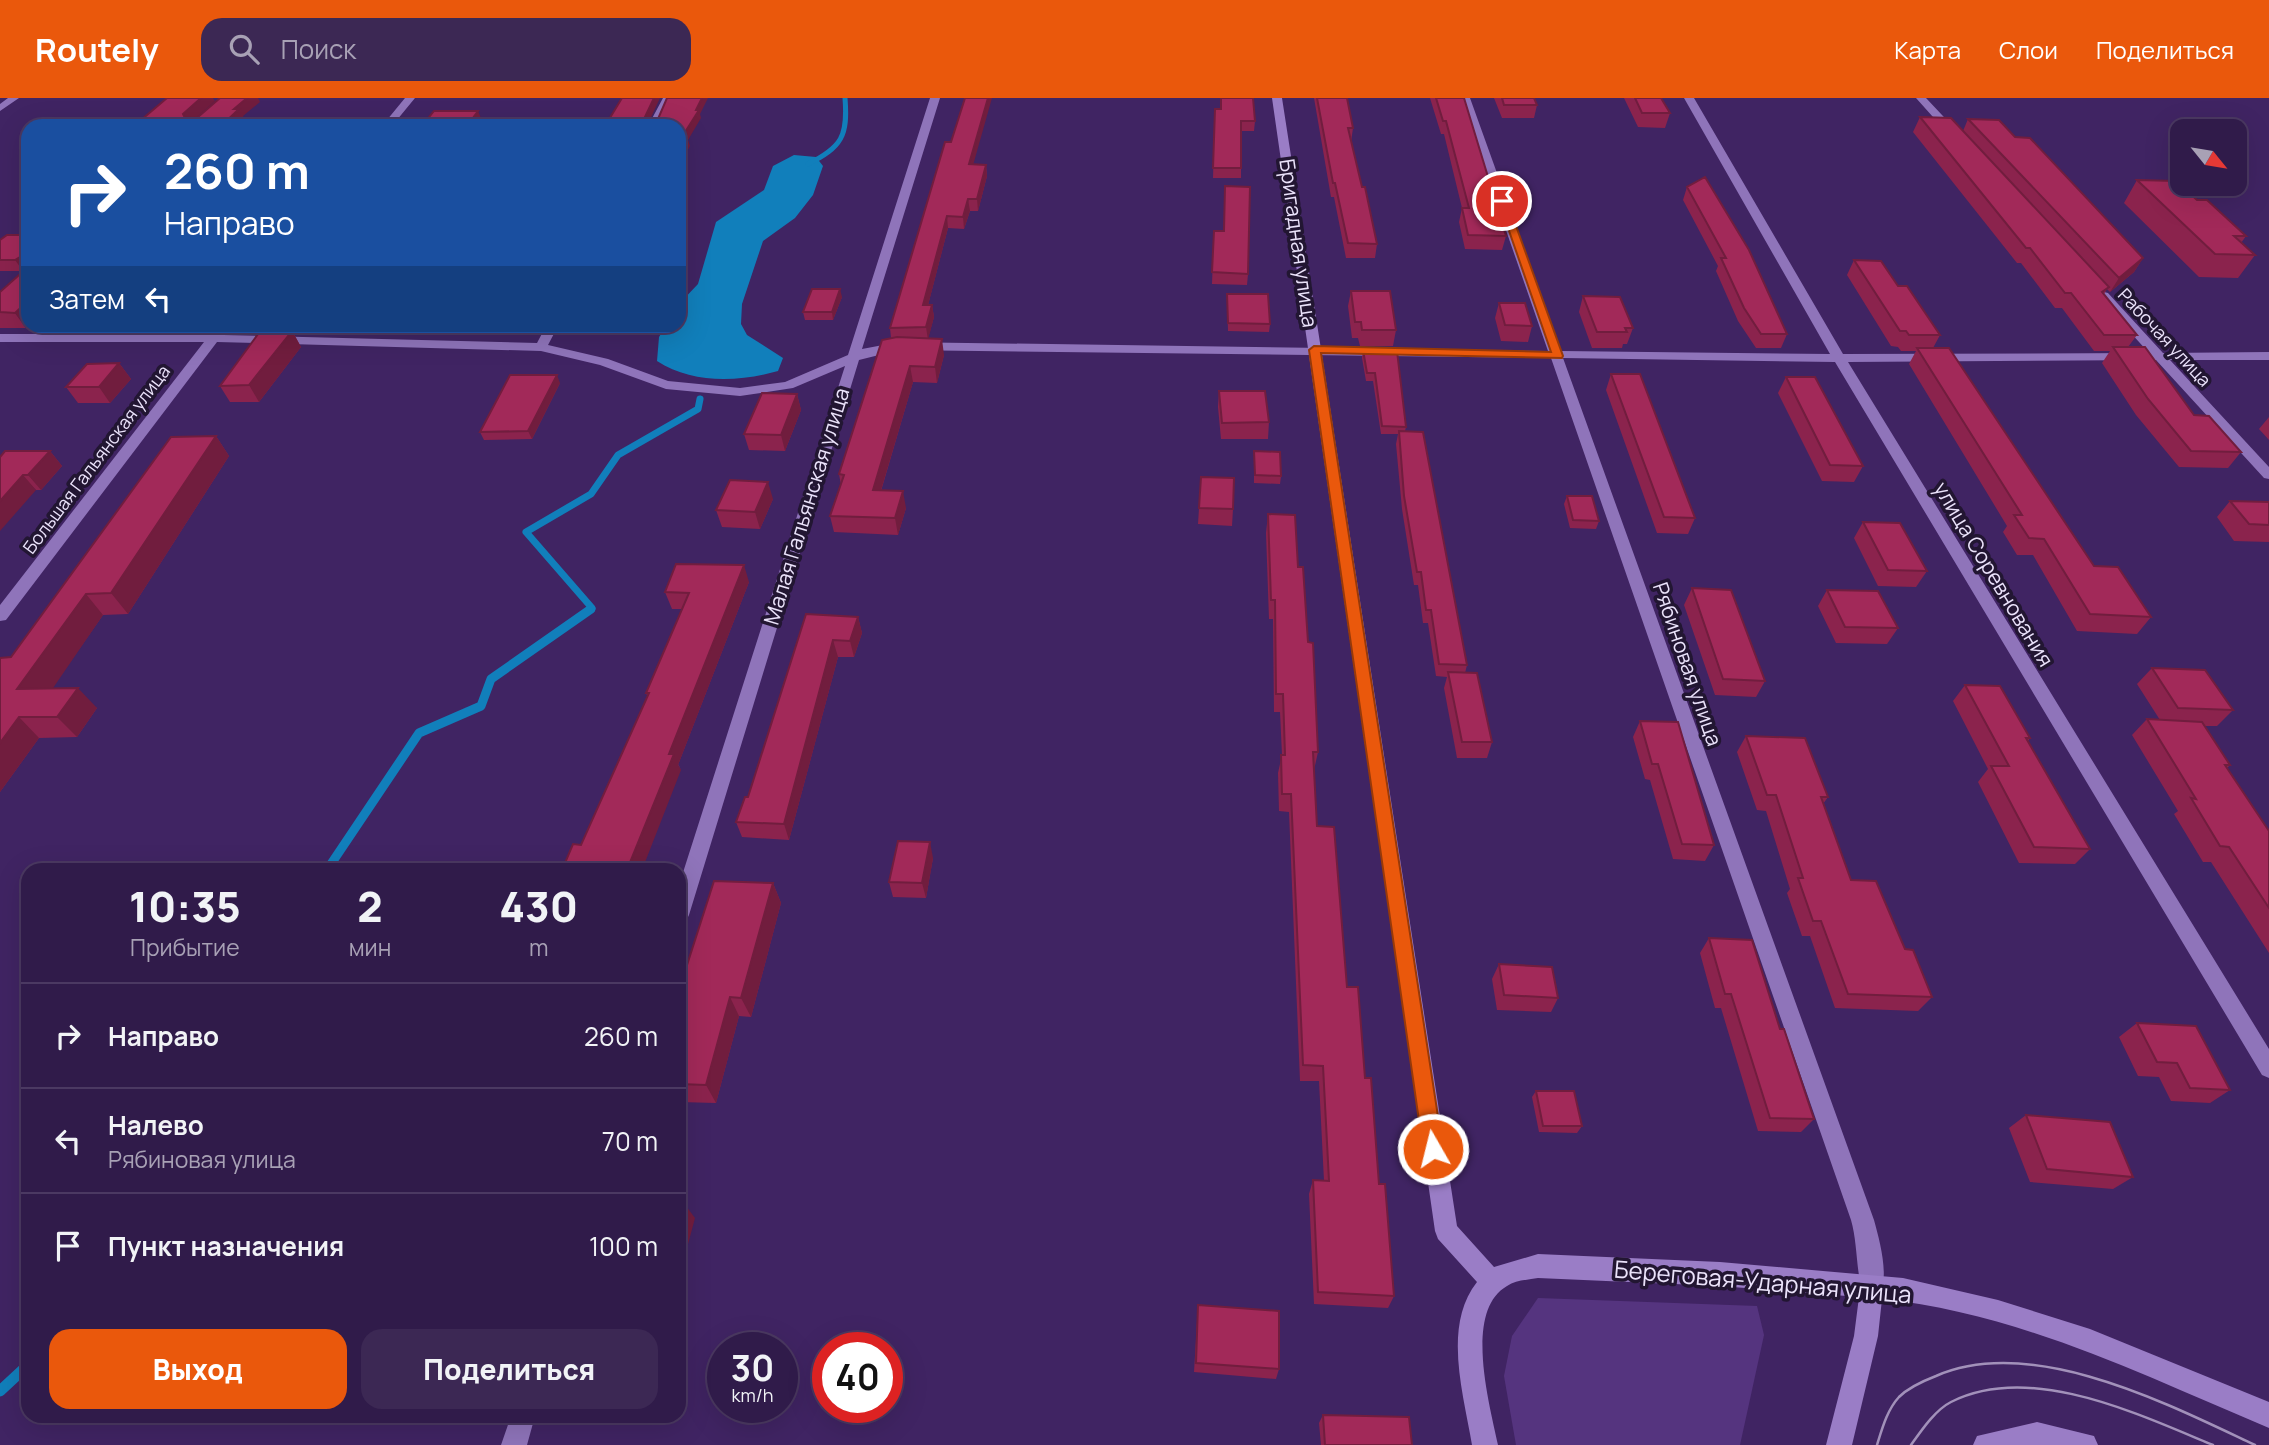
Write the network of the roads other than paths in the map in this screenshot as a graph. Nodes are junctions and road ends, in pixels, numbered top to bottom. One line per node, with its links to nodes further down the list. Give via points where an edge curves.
1 (13, 98): 9 (street)
2 (410, 98): 10 (street)
3 (668, 98): 11 (street)
4 (935, 98): 23 (street, Малая Гальянская улица)
5 (1278, 98): 19 (street, Бригадная улица)
6 (1465, 98): 20 (street, Рябиновая улица)
7 (1689, 98): 24 (street, улица Соревнования)
8 (1921, 98): 12 (street)
9 (0, 108)
10 (393, 119)
11 (657, 119)
12 (1967, 148)
13 (2095, 286): 21 (street, Рабочая улица)
14 (217, 333): 17 (street, Большая Гальянская улица)
15 (548, 333): 18 (street)
16 (0, 338): 17 (street)
17 (212, 338): 18 (street); 26 (street, Большая Гальянская улица)
18 (541, 347): 23 (street, via 604,362 666,385 740,392 788,385)
19 (1314, 350): 20 (street); 23 (street, via 899,346); 29 (street, Бригадная улица, via 1446,1231)
20 (1558, 356): 24 (street); 30 (street, Рябиновая улица, via 1871,1245)
21 (2158, 356): 22 (street); 24 (street); 25 (street, Рабочая улица)
22 (2269, 356)
23 (852, 358): 27 (street, Малая Гальянская улица)
24 (1839, 358): 28 (street, улица Соревнования)
25 (2269, 475)
26 (0, 616)
27 (686, 892)
28 (2269, 1068)
29 (1492, 1282): 30 (street, Береговая-Ударная улица, via 1515,1270 1538,1266 1768,1277); 34 (street, via 1472,1311 1471,1354)
30 (1872, 1288): 31 (street, Береговая-Ударная улица, via 1987,1309 2083,1336); 35 (street, via 1866,1336)
31 (2269, 1415)
32 (521, 1423): 33 (street)
33 (514, 1445)
34 (1485, 1445)
35 (1839, 1445)
36 (1986, 1445): 37 (street, via 2038,1435)
37 (2085, 1445)

